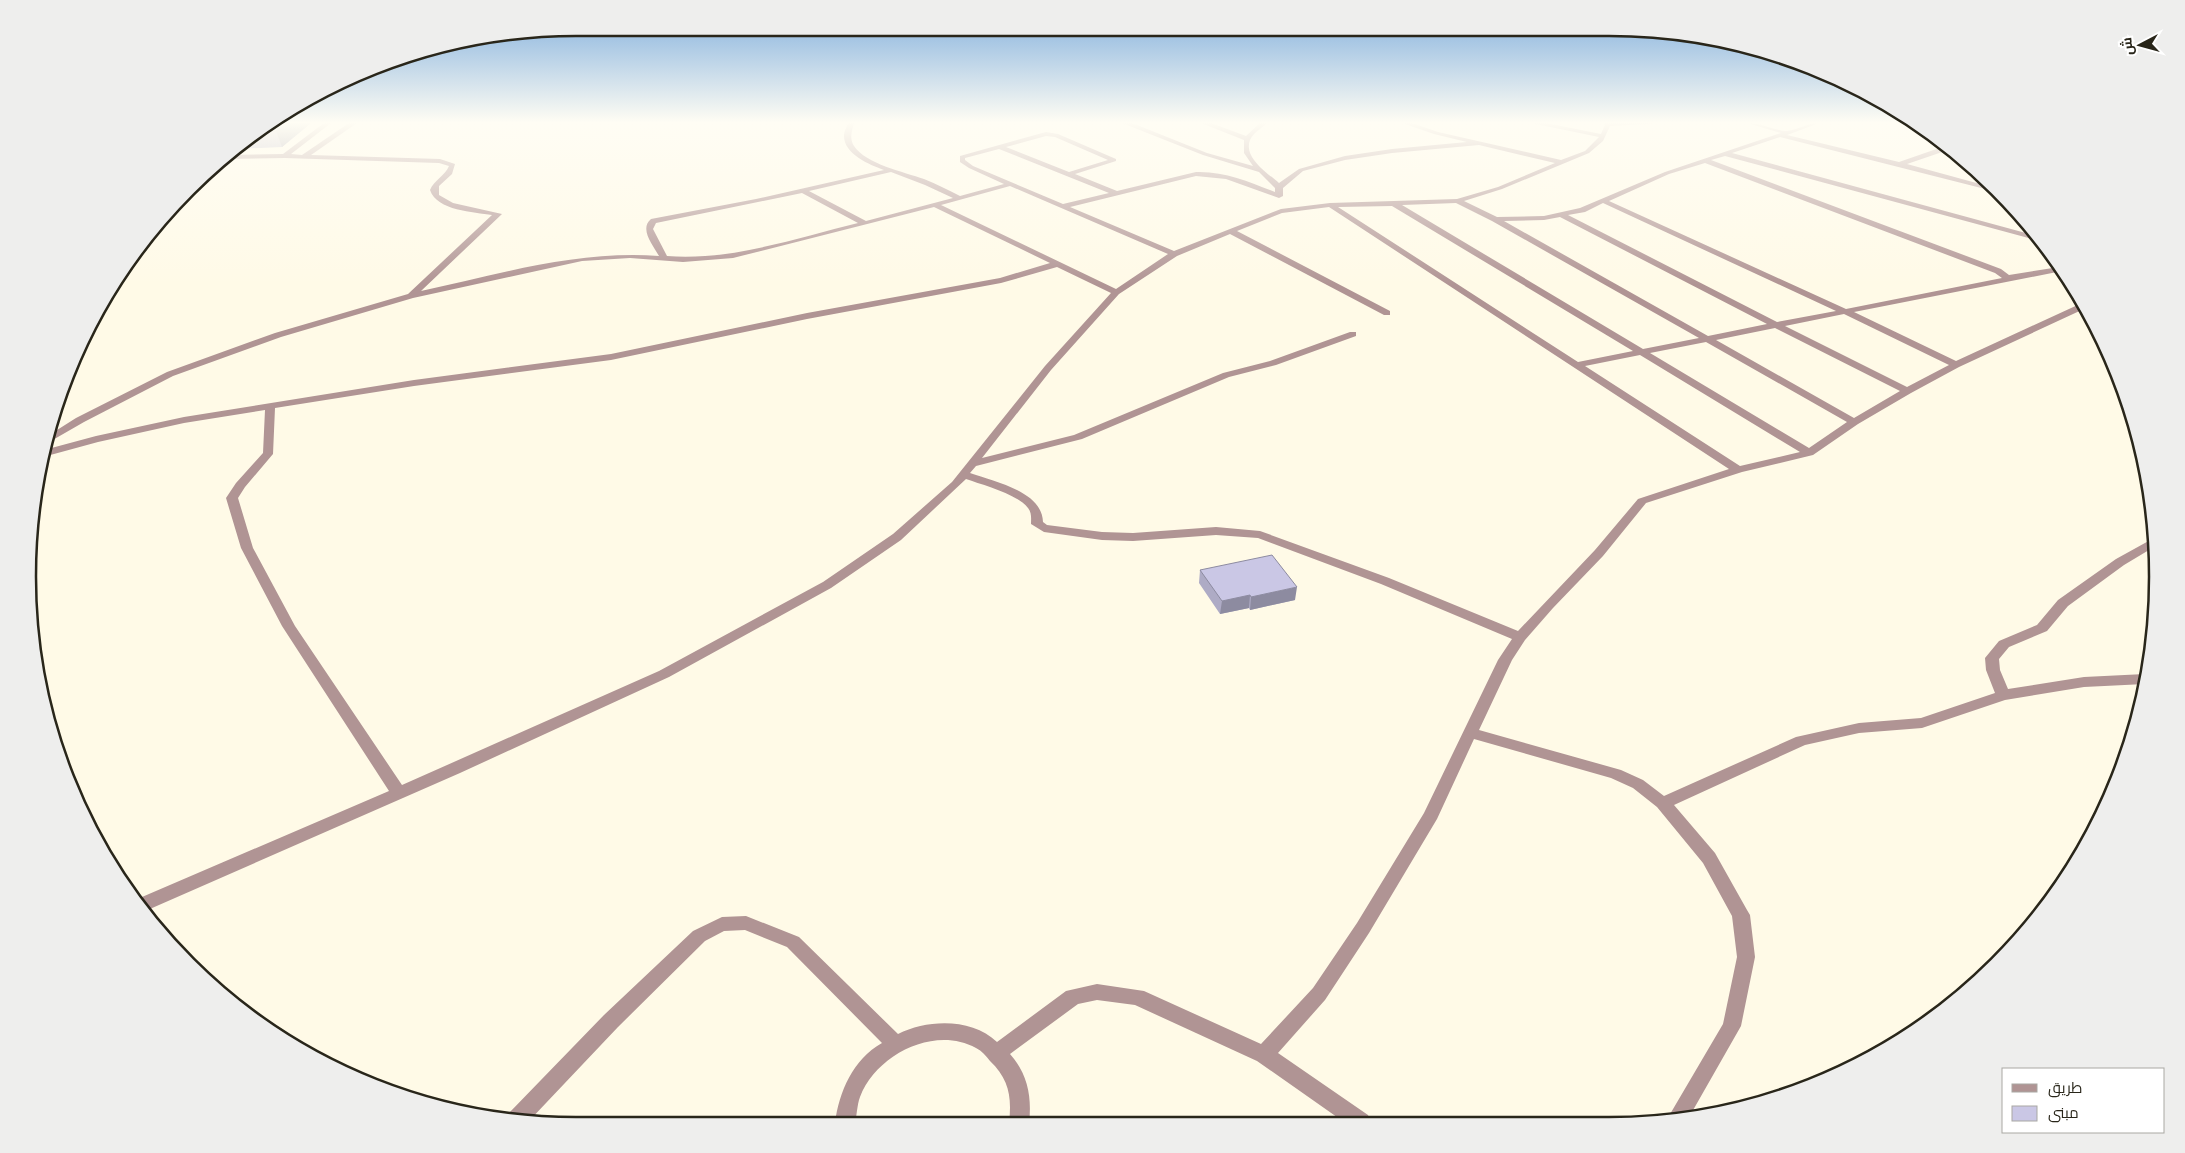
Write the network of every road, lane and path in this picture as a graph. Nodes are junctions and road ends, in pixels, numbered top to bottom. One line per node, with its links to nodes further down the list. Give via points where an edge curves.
1 (445, 177): 40 (street, via 434,190 440,200 498,214)
2 (863, 177): 18 (street)
3 (912, 177): 21 (street)
4 (993, 177): 15 (street)
5 (1076, 177): 19 (street)
6 (1185, 177): 19 (street)
7 (1228, 177): 20 (street)
8 (1268, 177): 17 (street)
9 (1292, 177): 17 (street)
10 (1528, 177): 22 (street)
11 (1658, 177): 23 (street)
12 (1749, 177): 38 (street, via 1998,271)
13 (1810, 177): 33 (street)
14 (1947, 177): 16 (street)
15 (1010, 184): 21 (street); 27 (street)
16 (1983, 186)
17 (1279, 187): 20 (street)
18 (804, 190): 31 (street); 35 (street, via 654,221 649,229)
19 (1118, 194): 27 (street)
20 (1279, 196): 28 (street)
21 (959, 198): 25 (street)
22 (1457, 201): 24 (street); 30 (street)
23 (1604, 201): 29 (street); 42 (street)
24 (1395, 204): 26 (street); 47 (street)
25 (935, 205): 31 (street); 36 (street)
26 (1330, 205): 28 (street); 48 (street)
27 (1063, 206): 34 (street)
28 (1281, 211): 32 (street)
29 (1560, 214): 30 (street, via 1544,218); 44 (street)
30 (1495, 219): 46 (street)
31 (865, 224): 35 (street, via 733,256)
32 (1230, 231): 34 (street); 43 (street)
33 (2027, 236)
34 (1174, 254): 39 (street)
35 (664, 258): 40 (street, via 582,259)
36 (1058, 264): 39 (street); 51 (street, via 1001,280 611,357)
37 (2054, 270): 38 (street)
38 (2007, 278): 42 (street)
39 (1116, 292): 56 (street, via 1048,368)
40 (411, 296): 53 (street, via 278,335 170,374)
41 (2077, 309): 49 (street)
42 (1846, 312): 44 (street); 49 (street)
43 (1387, 313)
44 (1777, 326): 46 (street); 50 (street)
45 (1352, 334): 56 (street, via 1273,363 1226,375 1078,437)
46 (1708, 340): 47 (street); 52 (street)
47 (1641, 352): 48 (street); 55 (street)
48 (1576, 365): 57 (street)
49 (1956, 366): 50 (street)
50 (1908, 390): 52 (street)
51 (270, 406): 54 (street, via 184,420); 64 (street, via 268,454 232,498 244,539 289,626)
52 (1854, 422): 55 (street)
53 (55, 436)
54 (52, 452)
55 (1809, 453): 57 (street)
56 (974, 463): 58 (street)
57 (1738, 470): 60 (street, via 1642,501 1600,553)
58 (965, 475): 60 (street, via 1029,503 1036,510 1037,524 1044,528 1102,536 1216,531 1260,535); 64 (street, via 896,537 827,585 664,674)
59 (2148, 545): 62 (street, via 2063,603 2042,628 2004,644 1992,658)
60 (1520, 637): 63 (street, via 1505,660)
61 (2138, 679): 62 (street, via 2084,682)
62 (2003, 695): 65 (street, via 1922,723 1859,728 1802,741)
63 (1470, 733): 65 (street, via 1616,774 1638,784); 69 (street, via 1431,815 1363,928 1319,994)
64 (399, 793): 66 (street)
65 (1663, 803): 70 (street, via 1709,858 1741,915 1746,957 1732,1026)
66 (146, 903)
67 (895, 1043): 68 (street, via 922,1033 950,1031 976,1038); 71 (street, via 793,942 746,924 722,924 692,942); 72 (street, via 872,1060 854,1084)
68 (998, 1052): 69 (street, via 1073,997 1096,992 1136,997); 73 (street, via 1013,1072 1021,1098)
69 (1264, 1055): 74 (street)
70 (1682, 1112)
71 (522, 1114)
72 (845, 1117)
73 (1019, 1117)
74 (1354, 1117)

